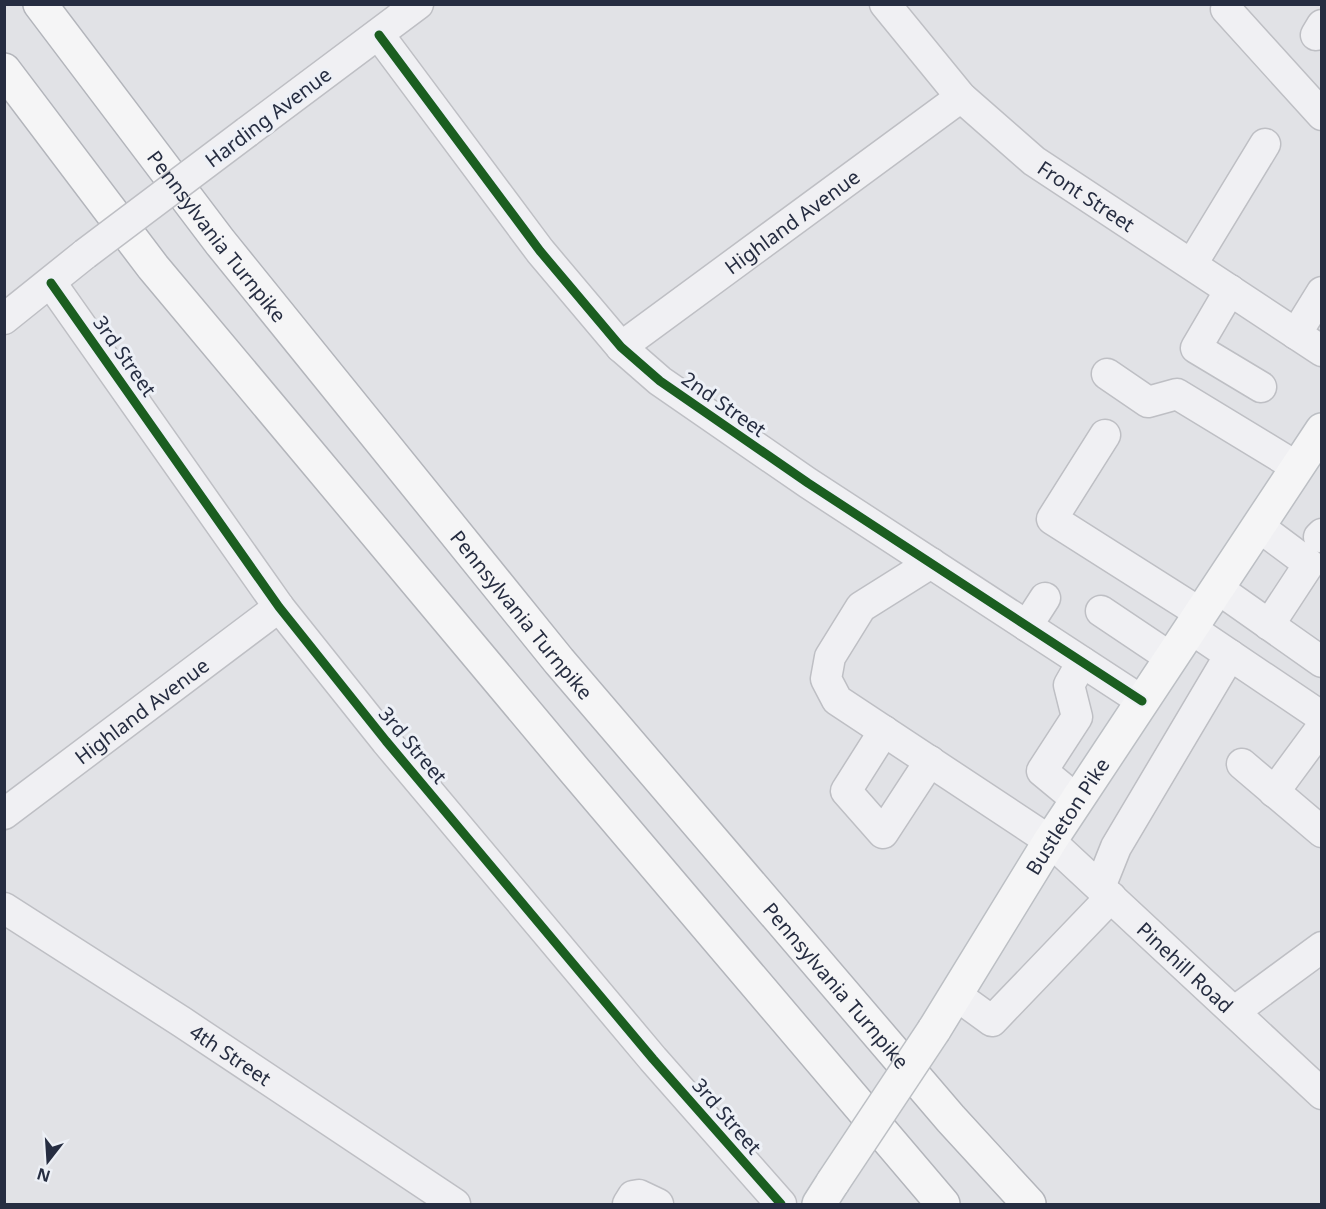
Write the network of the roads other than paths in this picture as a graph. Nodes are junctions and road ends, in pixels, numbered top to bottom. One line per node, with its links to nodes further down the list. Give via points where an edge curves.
1 (40, 4): 61 (main road, Pennsylvania Turnpike, via 220,242 559,661 943,1110)
2 (418, 4): 5 (street, Harding Avenue)
3 (885, 4): 7 (street, Front Street)
4 (1226, 9): 8 (street)
5 (379, 35): 11 (street, Harding Avenue, bridge); 16 (street, 2nd Street, via 540,251)
6 (4, 70): 60 (main road, via 153,267)
7 (961, 96): 10 (street, Front Street, via 1034,161); 16 (street, Highland Avenue)
8 (1322, 115)
9 (1265, 144): 10 (street)
10 (1192, 264): 12 (street, Front Street)
11 (51, 283): 14 (street, Harding Avenue); 27 (street, 3rd Street)
12 (1230, 290): 15 (street, Front Street); 19 (street, via 1196,348)
13 (1322, 292): 15 (street)
14 (4, 319)
15 (1296, 334): 17 (street, Front Street)
16 (621, 347): 25 (street, 2nd Street, via 660,381)
17 (1322, 351)
18 (1107, 374): 22 (street, via 1148,402 1177,394)
19 (1261, 387)
20 (1322, 430): 22 (main road, Bustleton Pike)
21 (1105, 435): 28 (street, via 1052,519)
22 (1297, 467): 23 (main road, Bustleton Pike)
23 (1258, 526): 24 (street); 28 (main road, Bustleton Pike)
24 (1317, 545): 30 (street)
25 (931, 563): 31 (street, 2nd Street); 40 (street, Pinehill Road, via 861,606 830,657 826,679 837,700)
26 (1046, 598): 31 (street)
27 (279, 607): 46 (street, Highland Avenue); 59 (street, 3rd Street, via 653,1059)
28 (1202, 610): 30 (street); 32 (street); 33 (main road, Bustleton Pike)
29 (1101, 611): 33 (street)
30 (1269, 624): 35 (street)
31 (1027, 626): 34 (street, 2nd Street)
32 (1230, 655): 37 (street); 49 (street, via 1116,847)
33 (1171, 658): 36 (main road, Bustleton Pike)
34 (1082, 662): 36 (street, 2nd Street); 39 (street, via 1069,685 1077,717)
35 (1322, 662)
36 (1142, 701): 41 (main road, Bustleton Pike)
37 (1322, 717)
38 (1322, 727): 44 (street)
39 (1069, 730): 41 (street); 45 (street, via 1042,771)
40 (884, 731): 42 (street, Pinehill Road); 42 (street, via 846,791 883,833)
41 (1106, 756): 45 (main road, Bustleton Pike)
42 (930, 761): 48 (street, Pinehill Road)
43 (1242, 764): 44 (street)
44 (1274, 792): 47 (street)
45 (1077, 800): 48 (main road, Bustleton Pike)
46 (4, 814)
47 (1322, 832)
48 (1050, 841): 49 (street, Pinehill Road); 52 (main road, Bustleton Pike)
49 (1105, 892): 52 (street, via 992,1021); 53 (street, Pinehill Road)
50 (4, 908): 56 (street, 4th Street)
51 (1322, 947): 53 (street)
52 (956, 995): 55 (main road, Bustleton Pike, bridge)
53 (1235, 1011): 54 (street, Pinehill Road)
54 (1322, 1094)
55 (826, 1193)
56 (455, 1204)
57 (628, 1204): 58 (street, via 639,1194)
58 (658, 1204)
59 (781, 1204)
60 (944, 1204)
61 (1029, 1204)

